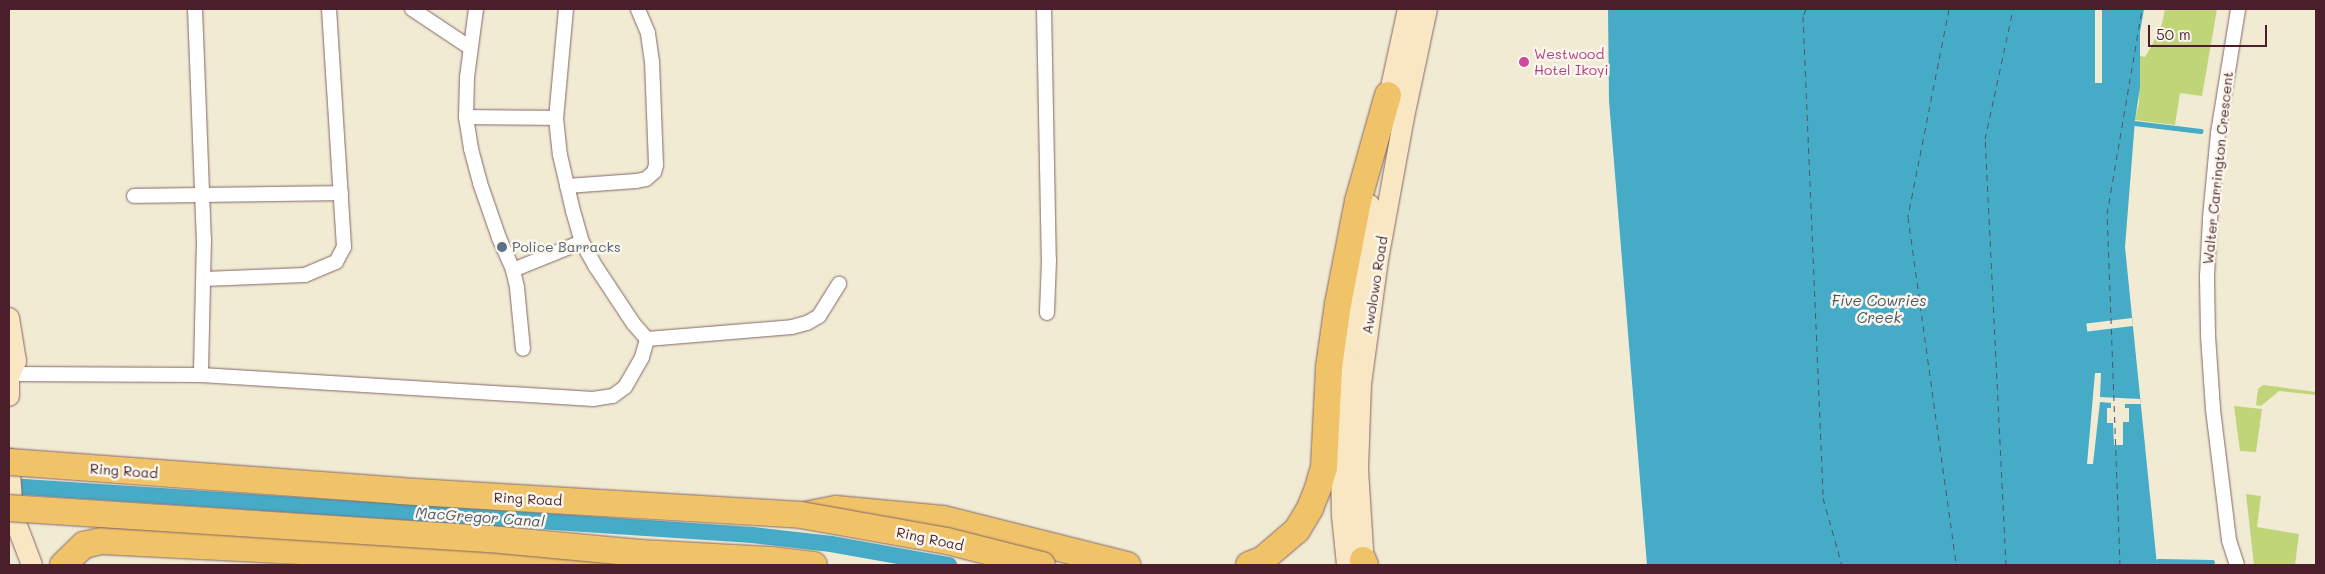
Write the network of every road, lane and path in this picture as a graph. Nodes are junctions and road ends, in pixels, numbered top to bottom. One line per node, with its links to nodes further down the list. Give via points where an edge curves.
1 (195, 9): 18 (street)
2 (330, 9): 16 (street)
3 (412, 9): 11 (street)
4 (476, 9): 11 (street)
5 (566, 9): 14 (street)
6 (638, 9): 15 (street, via 648,33 652,62 654,172 646,179 636,181)
7 (1044, 9): 23 (street, via 1049,260)
8 (1408, 9): 12 (main road, Awolowo Road)
9 (1426, 9): 34 (main road, Awolowo Road, via 1404,117 1361,384 1358,469)
10 (2238, 9): 41 (street, Walter Carrington Crescent, via 2218,133 2207,276 2213,409 2229,540)
11 (469, 47): 13 (street)
12 (1388, 95): 34 (main road, Awolowo Road, via 1345,356 1342,515); 40 (highway, via 1358,202 1338,304 1329,367 1324,467 1318,488 1297,530 1262,560)
13 (466, 117): 14 (street); 20 (street, via 480,183)
14 (556, 118): 15 (street)
15 (567, 186): 19 (street)
16 (341, 193): 18 (street); 21 (street, via 344,247 336,262 305,275)
17 (134, 196): 18 (street)
18 (201, 197): 21 (street)
19 (582, 242): 20 (street); 25 (street, via 633,324)
20 (513, 270): 26 (street)
21 (204, 279): 28 (street)
22 (839, 284): 25 (street, via 819,316 800,325)
23 (1047, 313)
24 (9, 318): 27 (main road, via 16,362)
25 (647, 339): 28 (street, via 642,357 625,386 613,396 593,399)
26 (522, 349)
27 (9, 374): 28 (street); 29 (main road)
28 (201, 375)
29 (9, 396)
30 (9, 461): 31 (main road, bridge); 32 (highway, Ring Road, bridge, via 390,490)
31 (11, 512): 33 (highway, bridge, via 490,539); 35 (main road)
32 (800, 515): 38 (highway, Ring Road, bridge, via 947,541); 39 (highway, via 836,509 944,519)
33 (640, 553): 36 (highway, bridge, via 538,563 90,542); 37 (highway, bridge)
34 (1360, 564)
35 (32, 565)
36 (63, 565)
37 (814, 565)
38 (1042, 565)
39 (1127, 565)
40 (1249, 565)
41 (2237, 565)

